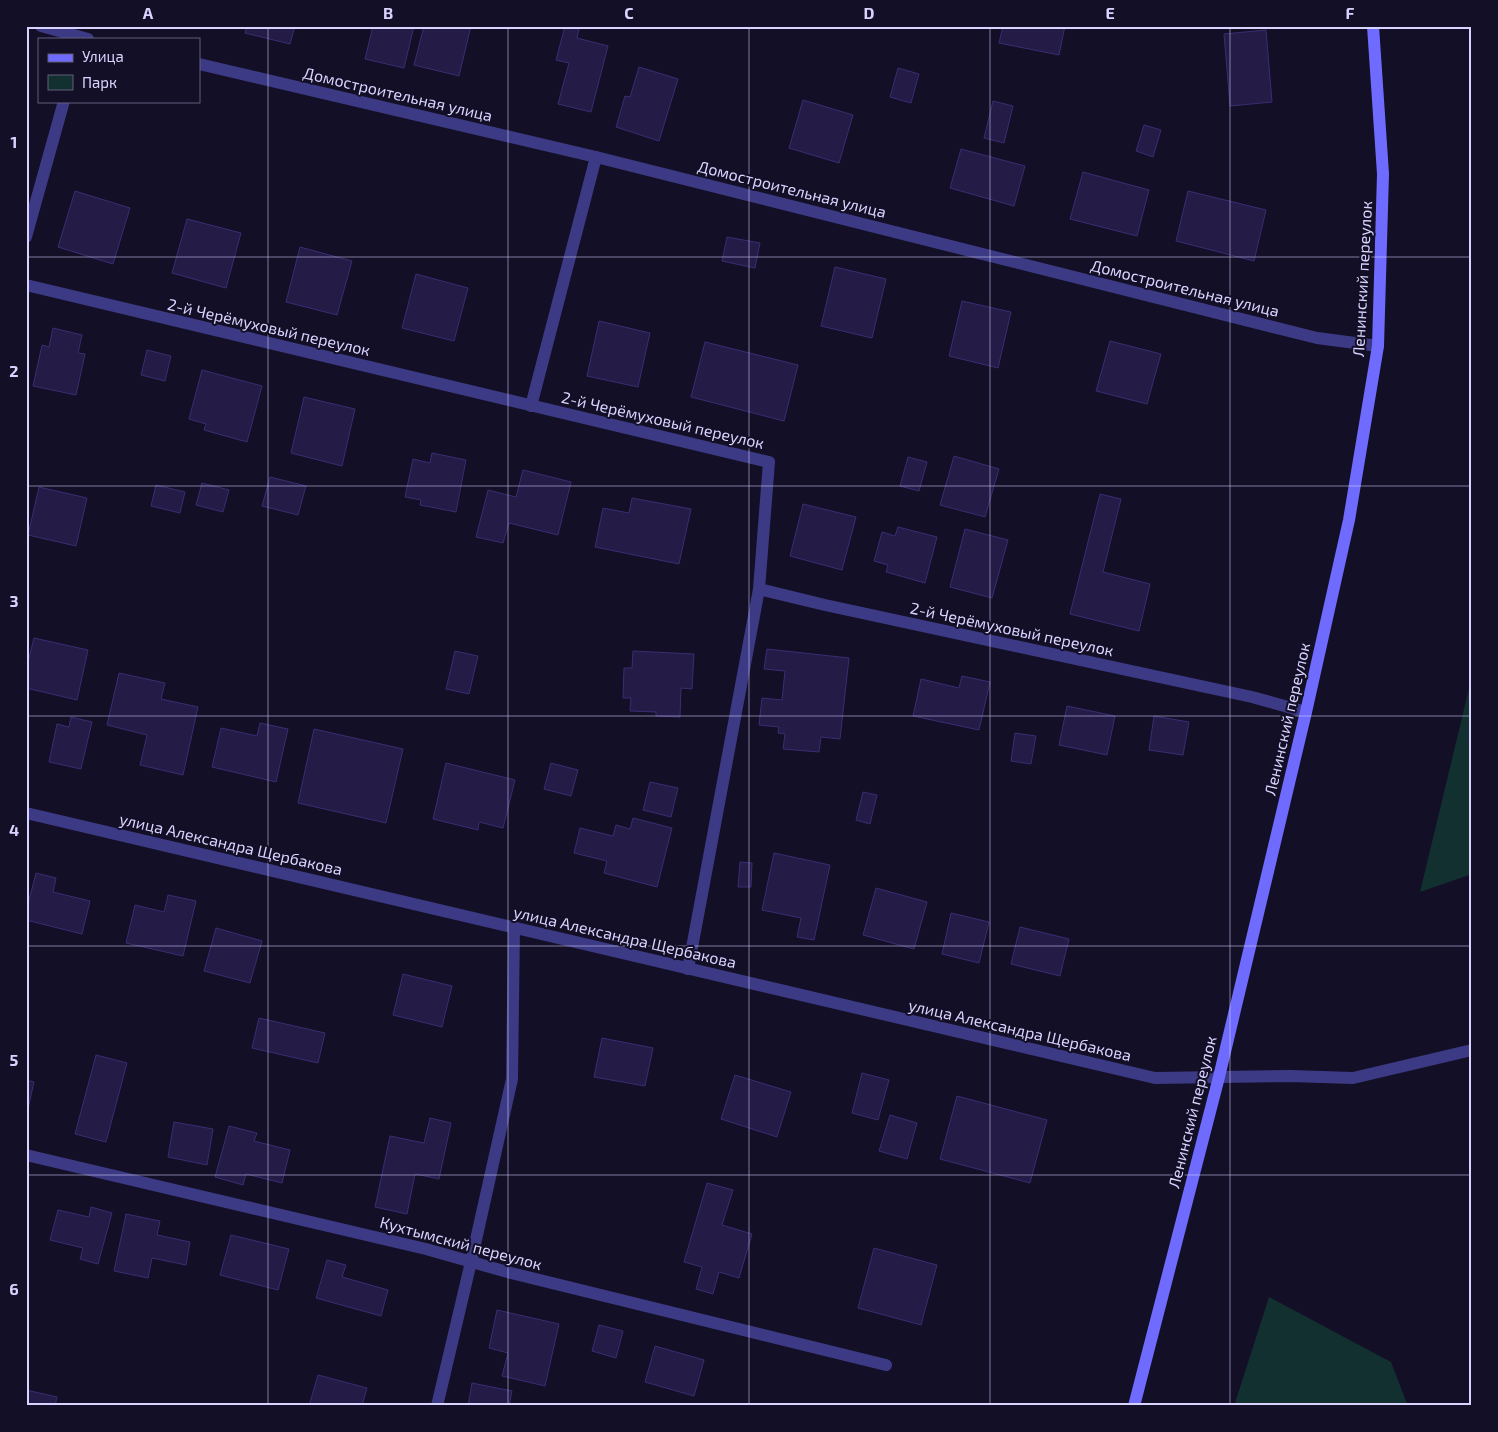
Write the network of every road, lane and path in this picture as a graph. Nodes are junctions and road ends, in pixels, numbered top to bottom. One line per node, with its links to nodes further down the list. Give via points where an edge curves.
1 (41, 26): 3 (street)
2 (1373, 26): 9 (main road, Ленинский переулок, via 1382,174)
3 (85, 35)
4 (200, 64): 6 (street, Домостроительная улица)
5 (64, 102): 7 (street)
6 (596, 156): 9 (street, Домостроительная улица, via 1317,338); 10 (street)
7 (26, 237)
8 (26, 285): 10 (street, 2-й Черёмуховый переулок)
9 (1378, 346): 12 (main road, Ленинский переулок, via 1349,520)
10 (530, 406): 11 (street, 2-й Черёмуховый переулок, via 769,462)
11 (759, 589): 12 (street, 2-й Черёмуховый переулок, via 1252,697); 15 (street)
12 (1306, 712): 17 (main road, Ленинский переулок)
13 (26, 813): 14 (street, улица Александра Щербакова)
14 (514, 927): 15 (street, улица Александра Щербакова); 19 (street, via 512,1079)
15 (688, 969): 17 (street, улица Александра Щербакова, via 1154,1078)
16 (1472, 1050): 17 (street, улица Александра Щербакова, via 1353,1078)
17 (1219, 1078): 22 (main road, Ленинский переулок)
18 (26, 1155): 19 (street, Кухтымский переулок)
19 (472, 1262): 20 (street, Кухтымский переулок); 21 (street)
20 (886, 1365)
21 (437, 1406)
22 (1134, 1406)

